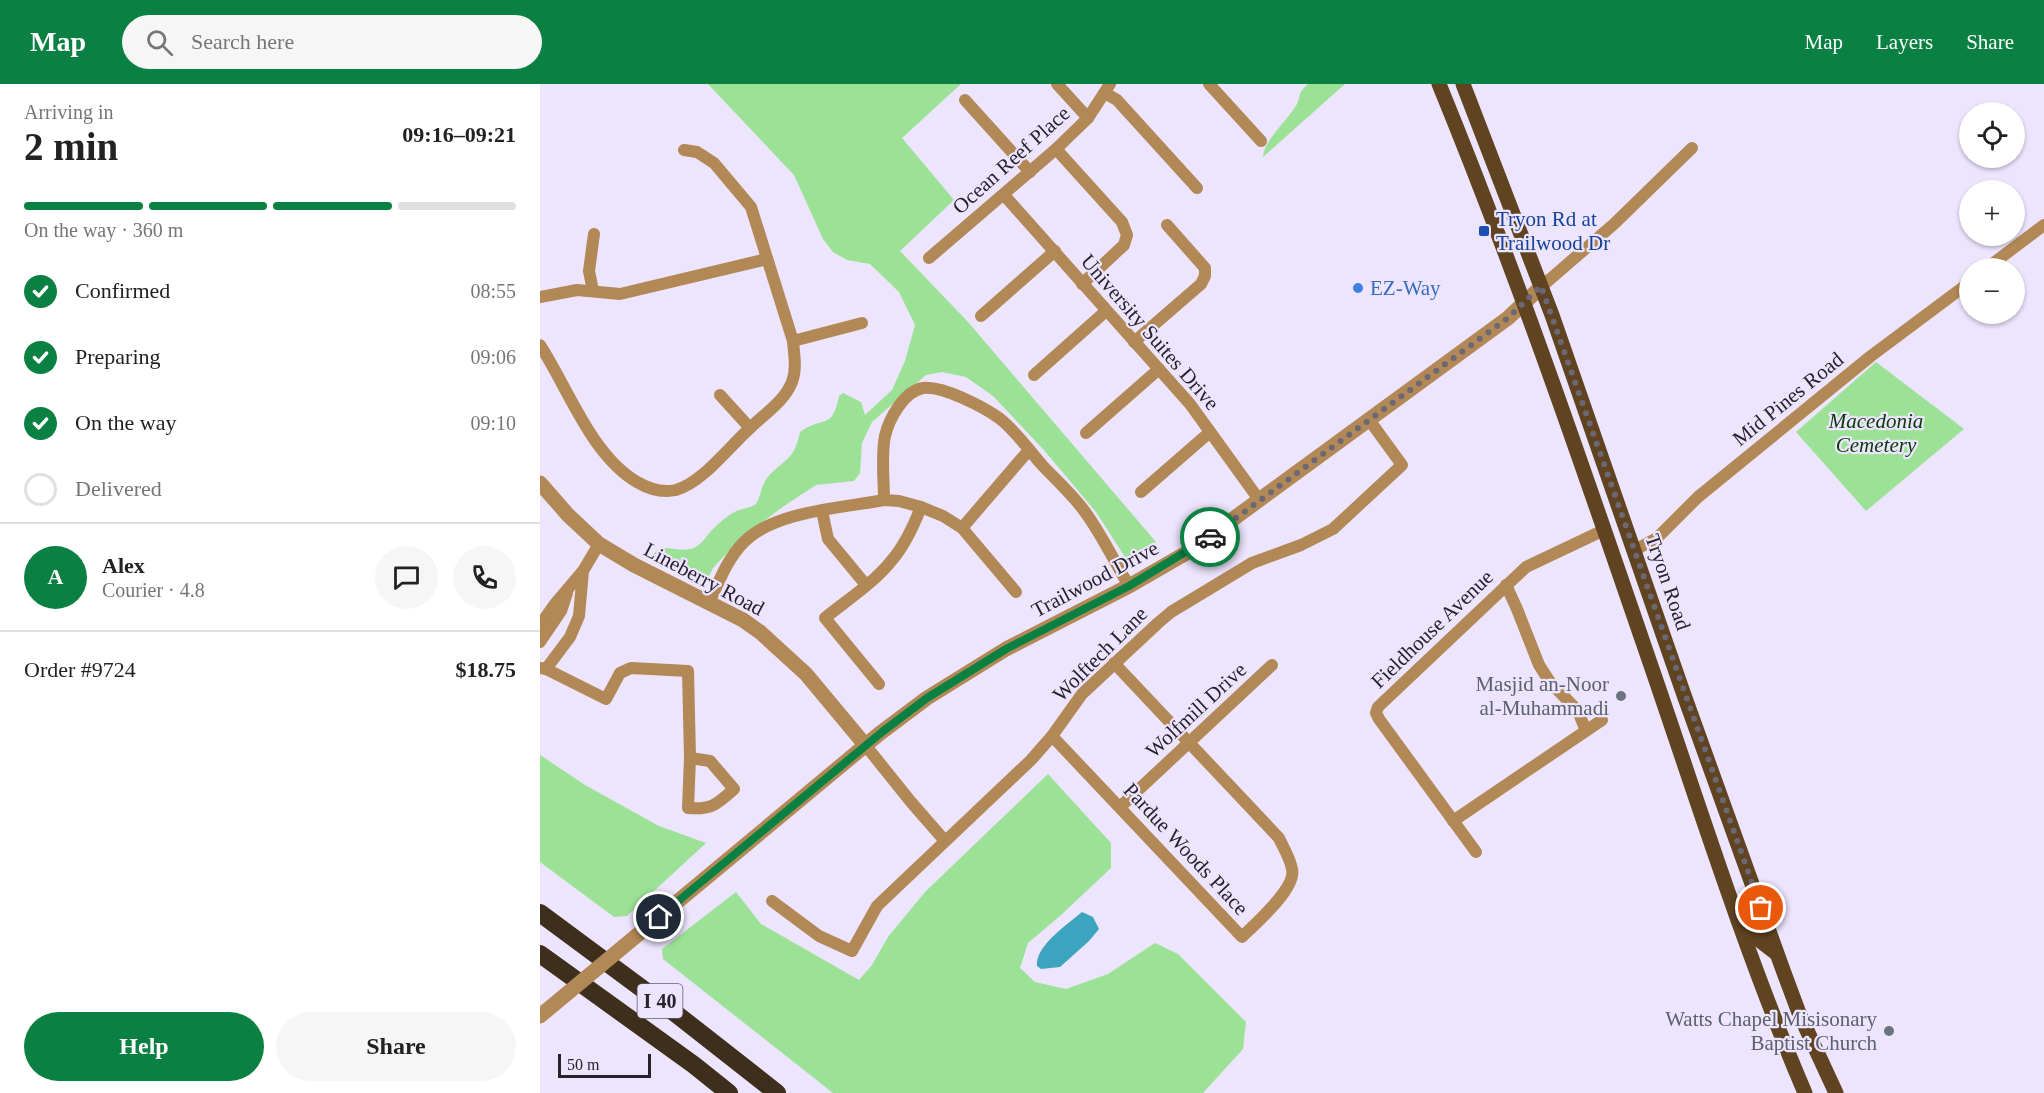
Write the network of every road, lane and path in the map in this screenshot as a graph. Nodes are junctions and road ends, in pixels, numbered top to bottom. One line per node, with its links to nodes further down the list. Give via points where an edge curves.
1 (1057, 84): 7 (street)
2 (1209, 84): 8 (street)
3 (1439, 84): 27 (main road, Tryon Road)
4 (1463, 84): 23 (main road, Tryon Road)
5 (1108, 89): 7 (street, Ocean Reef Place); 13 (street)
6 (965, 100): 12 (street)
7 (1088, 118): 10 (street, Ocean Reef Place)
8 (1261, 141)
9 (1692, 148): 23 (street, Trailwood Drive, via 1614,224)
10 (1056, 149): 12 (street, Ocean Reef Place); 22 (street, via 1122,222 1127,235 1124,245)
11 (684, 150): 21 (street, via 697,152 714,163 743,195 751,207)
12 (1030, 172): 14 (street, Ocean Reef Place)
13 (1197, 188)
14 (1004, 195): 18 (street, University Suites Drive); 19 (street, Ocean Reef Place)
15 (1167, 225): 32 (street, via 1204,268 1205,276 1201,284)
16 (2044, 225): 20 (street)
17 (594, 234): 25 (street, via 590,271)
18 (1055, 251): 22 (street, University Suites Drive); 29 (street)
19 (928, 258)
20 (2000, 258)
21 (767, 259): 25 (street, via 620,294); 31 (street)
22 (1082, 284): 28 (street, University Suites Drive)
23 (1541, 286): 27 (street, Trailwood Drive); 51 (main road, Tryon Road)
24 (1959, 290): 51 (street, Mid Pines Road, via 1871,356 1698,497 1657,538)
25 (593, 291): 26 (street)
26 (540, 297)
27 (1524, 303): 37 (street, Trailwood Drive); 49 (main road, Tryon Road)
28 (1106, 311): 32 (street, University Suites Drive); 35 (street)
29 (981, 316)
30 (862, 323): 31 (street)
31 (792, 341): 38 (street, via 792,380 778,402)
32 (1134, 342): 34 (street, University Suites Drive)
33 (540, 345): 38 (street, via 612,461 636,481 657,491 676,489 695,480)
34 (1159, 369): 39 (street, University Suites Drive); 40 (street)
35 (1035, 375)
36 (720, 395): 38 (street)
37 (1370, 421): 45 (street, Trailwood Drive); 61 (street, Wolftech Lane, via 1402,465 1333,529 1252,563 1203,592 1171,612)
38 (750, 428)
39 (1210, 432): 43 (street); 45 (street, University Suites Drive)
40 (1086, 433)
41 (1029, 450): 44 (street, via 999,418 978,406 933,388 920,389 909,396 890,420 884,438); 48 (street); 55 (street, via 1100,532)
42 (540, 483): 50 (street, Lineberry Road)
43 (1142, 492)
44 (884, 500): 46 (street); 47 (street)
45 (1260, 501): 55 (street, Trailwood Drive, via 1188,552)
46 (921, 507): 48 (street); 53 (street, via 892,561)
47 (822, 511): 53 (street, via 828,539); 58 (street, via 772,522 753,534 734,555)
48 (962, 528): 57 (street)
49 (1604, 530): 54 (street, Fieldhouse Avenue, via 1526,567); 74 (main road, Tryon Road)
50 (599, 544): 52 (street); 58 (street, Lineberry Road)
51 (1635, 549): 78 (main road, Tryon Road)
52 (582, 571): 56 (street); 63 (street, via 579,616 570,637)
53 (866, 585): 64 (street, via 825,618)
54 (1506, 585): 66 (street, via 1539,665 1578,711); 72 (street, Fieldhouse Avenue, via 1378,707 1377,713)
55 (1129, 586): 69 (street, Trailwood Drive, via 976,666)
56 (568, 589): 59 (street); 60 (street, via 561,611)
57 (1016, 592)
58 (709, 603): 69 (street, Lineberry Road, via 760,632 786,654)
59 (540, 625)
60 (540, 642)
61 (1114, 663): 67 (street, Wolftech Lane, via 1082,694); 68 (street, Pardue Woods Place)
62 (1272, 665): 68 (street, Wolfmill Drive)
63 (543, 668): 70 (street, via 606,699 620,673 631,668 688,671)
64 (879, 684)
65 (1602, 720): 66 (street)
66 (1586, 731): 72 (street)
67 (1052, 736): 71 (street, Pardue Woods Place); 73 (street, Wolftech Lane)
68 (1189, 742): 71 (street, Wolfmill Drive); 71 (street, Pardue Woods Place, via 1279,838 1293,871 1278,900 1242,937)
69 (866, 746): 73 (street); 80 (street, Trailwood Drive, bridge)
70 (690, 758): 70 (street, via 688,808 713,807 734,789 710,761)
71 (1120, 807)
72 (1453, 821): 75 (street, Fieldhouse Avenue)
73 (945, 840): 76 (street, Wolftech Lane, via 877,906 852,951 819,936)
74 (1714, 851): 78 (main road, via 1733,879 1754,936); 87 (main road, Tryon Road, via 1759,980)
75 (1476, 852)
76 (772, 901)
77 (540, 914): 82 (highway, I 40)
78 (1777, 953): 88 (main road, Tryon Road, via 1799,1013)
79 (540, 954): 81 (highway, I 40)
80 (540, 1016)
81 (694, 1065): 83 (highway); 84 (highway, I 40)
82 (750, 1071): 85 (highway, I 40); 86 (highway)
83 (721, 1093)
84 (729, 1093)
85 (777, 1093)
86 (786, 1093)
87 (1805, 1093)
88 (1836, 1093)

